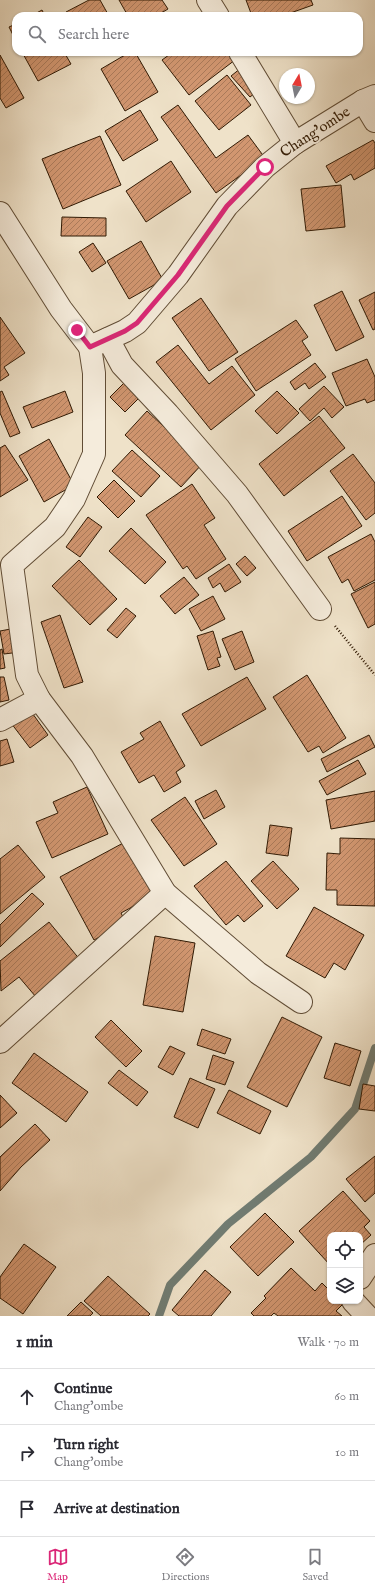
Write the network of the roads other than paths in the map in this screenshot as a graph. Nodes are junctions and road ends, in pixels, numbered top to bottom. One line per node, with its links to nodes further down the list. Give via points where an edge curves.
1 (208, 0): 2 (street)
2 (216, 12)
3 (242, 56): 6 (street)
4 (369, 99): 5 (street); 6 (street, Chang'ombe)
5 (375, 121)
6 (295, 143): 8 (street, Chang'ombe, via 265,167 227,206 178,275 137,323)
7 (0, 213): 8 (street, via 61,309)
8 (99, 343): 9 (street, via 94,373 94,454 74,499 55,527); 10 (street, via 168,414 237,494)
9 (6, 560): 11 (street, via 27,675)
10 (320, 609)
11 (39, 699): 12 (street); 13 (street, via 82,756)
12 (0, 720)
13 (165, 893): 14 (street, via 258,974); 15 (street)
14 (301, 1002)
15 (4, 1031)
16 (375, 1255): 17 (street)
17 (363, 1273)
18 (356, 1304): 19 (street)
19 (368, 1316)

